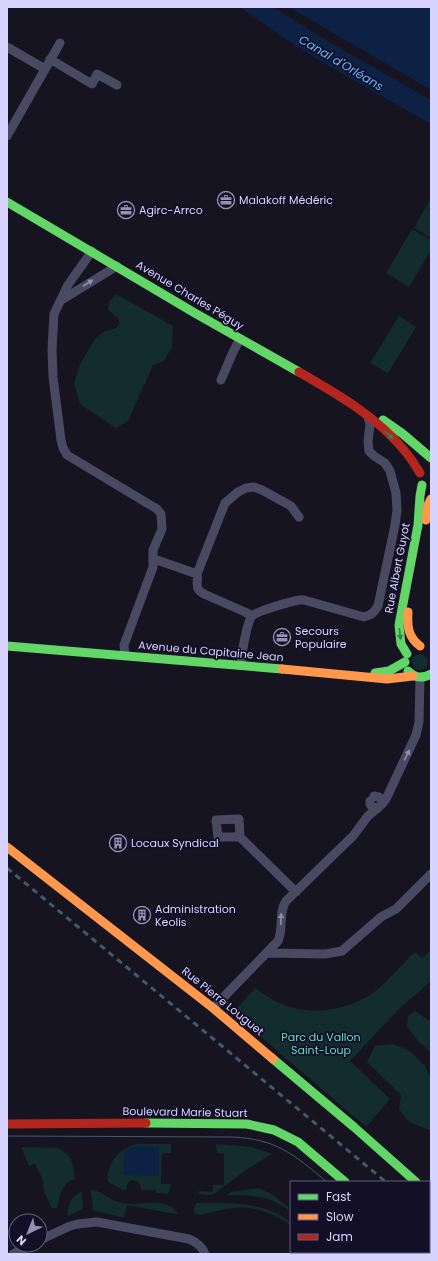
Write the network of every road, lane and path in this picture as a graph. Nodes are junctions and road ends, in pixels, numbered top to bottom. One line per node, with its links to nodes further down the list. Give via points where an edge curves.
1 (60, 43): 3 (street)
2 (7, 47): 4 (street)
3 (50, 59): 4 (street); 5 (street, via 92,84 97,74)
4 (44, 69): 6 (street)
5 (118, 85)
6 (7, 136)
7 (7, 202): 8 (main road, Avenue Charles Péguy)
8 (92, 251): 9 (main road, Avenue Charles Péguy); 10 (street)
9 (117, 266): 10 (street, one-way to 9); 11 (main road, Avenue Charles Péguy)
10 (60, 301): 22 (street, via 54,314 52,349 63,448 74,460 157,509 161,514 162,529 153,550)
11 (240, 339): 12 (street); 13 (main road, Avenue Charles Péguy)
12 (221, 380)
13 (360, 409): 14 (main road, Avenue Charles Péguy); 15 (main road, Avenue Charles Péguy, via 380,418)
14 (368, 416): 17 (main road, Avenue Charles Péguy, one-way to 17, via 405,451); 24 (street, via 369,451 385,463 390,472 396,493 397,510 378,606 374,613 364,617 300,600)
15 (431, 458)
16 (431, 462): 17 (main road)
17 (420, 473): 18 (main road, Rue Albert Guyot)
18 (422, 485): 19 (main road); 30 (main road, Rue Albert Guyot, one-way to 30, via 418,525 399,625)
19 (431, 492)
20 (431, 499): 27 (main road, Rue Albert Guyot, via 407,623 414,642)
21 (298, 517): 23 (street, via 291,506 262,490 246,488 238,492 225,503)
22 (154, 559): 23 (street); 29 (street, via 124,645)
23 (197, 574): 24 (street, via 197,587 200,592)
24 (252, 616): 31 (street)
25 (7, 640): 29 (main road, Avenue du Capitaine Jean)
26 (7, 646): 29 (main road, Avenue du Capitaine Jean)
27 (420, 646): 28 (main road); 30 (main road, Avenue du Capitaine Jean, via 410,650)
28 (430, 648)
29 (125, 653): 31 (main road, Avenue du Capitaine Jean)
30 (406, 658): 31 (main road, Avenue du Capitaine Jean, via 389,671 379,673); 33 (main road, Rue Albert Guyot, via 407,670)
31 (241, 662): 33 (main road, Avenue du Capitaine Jean, via 387,679)
32 (431, 674): 33 (main road, Avenue du Capitaine Jean)
33 (417, 677): 35 (street, one-way to 33, via 394,783 418,727)
34 (372, 799): 35 (street, via 372,807)
35 (381, 805): 39 (street)
36 (240, 837): 39 (street)
37 (7, 847): 41 (main road, Rue Pierre Louguet)
38 (431, 874): 40 (street, via 396,909 381,917 338,953)
39 (296, 892): 40 (street, one-way to 39, via 280,936 283,906)
40 (267, 953): 41 (street)
41 (213, 1008): 44 (main road, Rue Pierre Louguet)
42 (7, 1124): 43 (main road, Boulevard Marie Stuart, via 247,1124 274,1130 298,1142)
43 (344, 1181)
44 (415, 1181)
45 (48, 1236): 46 (street, via 70,1226 97,1222 189,1239 198,1244)
46 (205, 1254)

